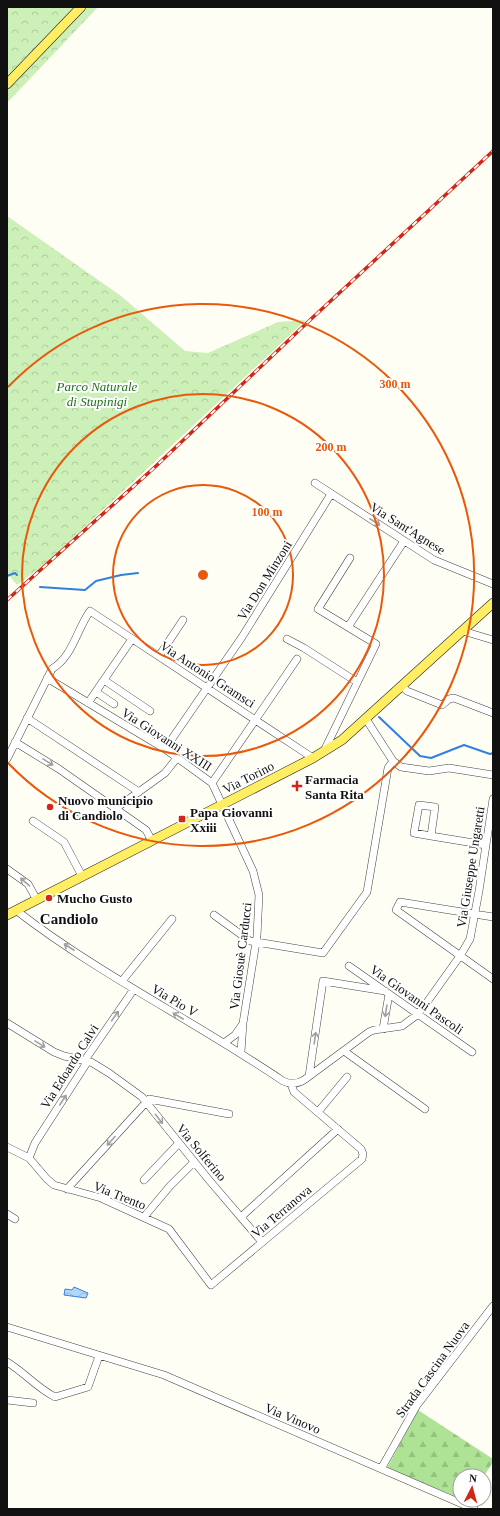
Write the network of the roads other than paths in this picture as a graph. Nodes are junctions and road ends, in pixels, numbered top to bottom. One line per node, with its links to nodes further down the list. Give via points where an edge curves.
1 (81, 7): 2 (main road)
2 (7, 84)
3 (315, 483): 4 (street, Via Sant'Agnese)
4 (331, 494): 5 (street, Via Sant'Agnese, one-way to 5); 21 (street, Via Don Minzoni)
5 (404, 541): 7 (street, Via Sant'Agnese, via 440,564); 10 (street)
6 (350, 558): 10 (street, via 318,608)
7 (493, 584)
8 (493, 603): 11 (main road, Via Torino)
9 (183, 620): 15 (street)
10 (348, 627): 19 (street, via 376,644)
11 (463, 631): 14 (street); 20 (main road, Via Torino)
12 (132, 639): 15 (street, Via Antonio Gramsci); 17 (street, Via Antonio Gramsci, via 90,611 64,660 52,669); 18 (street)
13 (287, 639): 19 (street)
14 (493, 640)
15 (159, 656): 21 (street, Via Antonio Gramsci)
16 (297, 659): 28 (street)
17 (47, 678): 23 (street, Via Giovanni XXIII); 27 (street)
18 (104, 680): 22 (street); 25 (street, Via Giovanni XXIII)
19 (357, 682): 32 (street)
20 (402, 686): 26 (street, via 407,691 442,705 454,698); 29 (main road, Via Torino)
21 (208, 688): 28 (street, Via Antonio Gramsci); 31 (street, Via Don Minzoni)
22 (96, 692): 23 (street); 24 (street, Via Giovanni XXIII)
23 (88, 703): 31 (street, Via Giovanni XXIII)
24 (114, 704)
25 (150, 711)
26 (493, 713)
27 (27, 718): 30 (street); 39 (street)
28 (256, 719): 35 (street, Via Antonio Gramsci); 38 (street)
29 (366, 719): 32 (main road, Via Torino, via 342,740); 36 (street)
30 (12, 742): 33 (street); 42 (street, one-way to 42, via 59,769)
31 (165, 749): 34 (street, Via Giovanni XXIII)
32 (324, 751): 35 (main road, Via Torino)
33 (7, 758)
34 (177, 758): 38 (street, Via Giovanni XXIII); 39 (street, via 165,772)
35 (313, 758): 41 (main road, Via Torino)
36 (393, 761): 37 (street, via 401,767 425,771 449,768); 56 (street, via 388,768 367,892 323,953)
37 (493, 775)
38 (212, 783): 41 (street, Via Giovanni XXIII)
39 (139, 792): 42 (street)
40 (493, 799): 46 (street, Via Giuseppe Ungaretti)
41 (222, 805): 45 (main road, Via Torino); 56 (street, Via Giosuè Carducci, via 247,856 258,887 259,916)
42 (115, 809): 45 (street, via 146,830)
43 (33, 821): 48 (street, via 64,842)
44 (431, 836): 44 (street, via 435,807 419,804 414,833); 46 (street)
45 (152, 841): 48 (main road, Via Torino)
46 (486, 845): 51 (street, Via Giuseppe Ungaretti)
47 (7, 869): 49 (street, one-way to 47, via 28,884)
48 (82, 876): 49 (main road, Via Torino)
49 (37, 900): 50 (main road, Via Torino)
50 (17, 911): 52 (main road, Via Torino); 60 (street, Via Pio V, one-way to 50)
51 (475, 914): 54 (street); 57 (street, Via Giuseppe Ungaretti, via 470,938); 57 (street, via 400,902 396,910)
52 (7, 915)
53 (214, 915): 56 (street)
54 (493, 917)
55 (172, 919): 60 (street)
56 (256, 943): 65 (street, Via Giosuè Carducci)
57 (460, 956): 59 (street); 63 (street, Via Giuseppe Ungaretti)
58 (349, 966): 62 (street, Via Giovanni Pascoli)
59 (493, 979)
60 (122, 981): 61 (street, Via Pio V)
61 (134, 989): 67 (street, Via Pio V, one-way to 61); 71 (street, Via Edoardo Calvi, one-way to 61, via 87,1057)
62 (387, 992): 63 (street, Via Giovanni Pascoli); 66 (street, one-way to 66); 72 (street, one-way to 62, via 323,981)
63 (418, 1014): 66 (street, Via Giuseppe Ungaretti, via 397,1028); 70 (street, Via Giovanni Pascoli)
64 (7, 1023): 71 (street, Via Solferino, one-way to 71, via 54,1052)
65 (243, 1023): 67 (street, Via Giosuè Carducci, via 235,1035); 69 (street, Via Giosuè Carducci)
66 (383, 1029): 68 (street, Via Giuseppe Ungaretti, via 369,1032)
67 (224, 1043): 69 (street, Via Pio V)
68 (344, 1051): 72 (street, Via Giuseppe Ungaretti); 76 (street)
69 (241, 1052): 74 (street, Via Pio V)
70 (472, 1052)
71 (87, 1061): 75 (street, Via Solferino, via 109,1073); 83 (street, Via Edoardo Calvi, one-way to 71, via 35,1143)
72 (309, 1076): 74 (street, Via Giuseppe Ungaretti)
73 (347, 1077): 77 (street)
74 (291, 1084): 77 (street, Via Pio V, via 294,1092)
75 (146, 1101): 78 (street, Via Solferino, via 149,1099); 80 (street, Via Solferino, one-way to 80); 86 (street, one-way to 86)
76 (425, 1109)
77 (318, 1112): 79 (street, Via Pio V)
78 (229, 1114)
79 (338, 1129): 82 (street, Via Pio V, via 360,1148); 89 (street)
80 (179, 1143): 84 (street, Via Solferino); 85 (street)
81 (7, 1147): 83 (street, Via Trento)
82 (363, 1154): 91 (street, Via Terranova, via 360,1162)
83 (29, 1158): 86 (street, Via Trento, via 54,1185)
84 (194, 1162): 88 (street); 89 (street, Via Solferino)
85 (144, 1180)
86 (67, 1189): 88 (street, Via Trento, via 101,1198)
87 (7, 1214): 90 (street)
88 (144, 1217): 92 (street, Via Trento, via 169,1229)
89 (241, 1217): 91 (street, Via Solferino)
90 (15, 1219)
91 (262, 1242): 92 (street, Via Terranova)
92 (211, 1285)
93 (493, 1306): 99 (street, Strada Cascina Nuova, via 417,1405)
94 (7, 1327): 95 (street, Via Vinovo)
95 (99, 1356): 96 (street, via 88,1387 55,1397 44,1392); 99 (street, Via Vinovo, via 164,1375)
96 (7, 1362)
97 (7, 1400): 98 (street)
98 (33, 1403)
99 (381, 1469): 100 (street, Via Vinovo)
100 (474, 1509)

